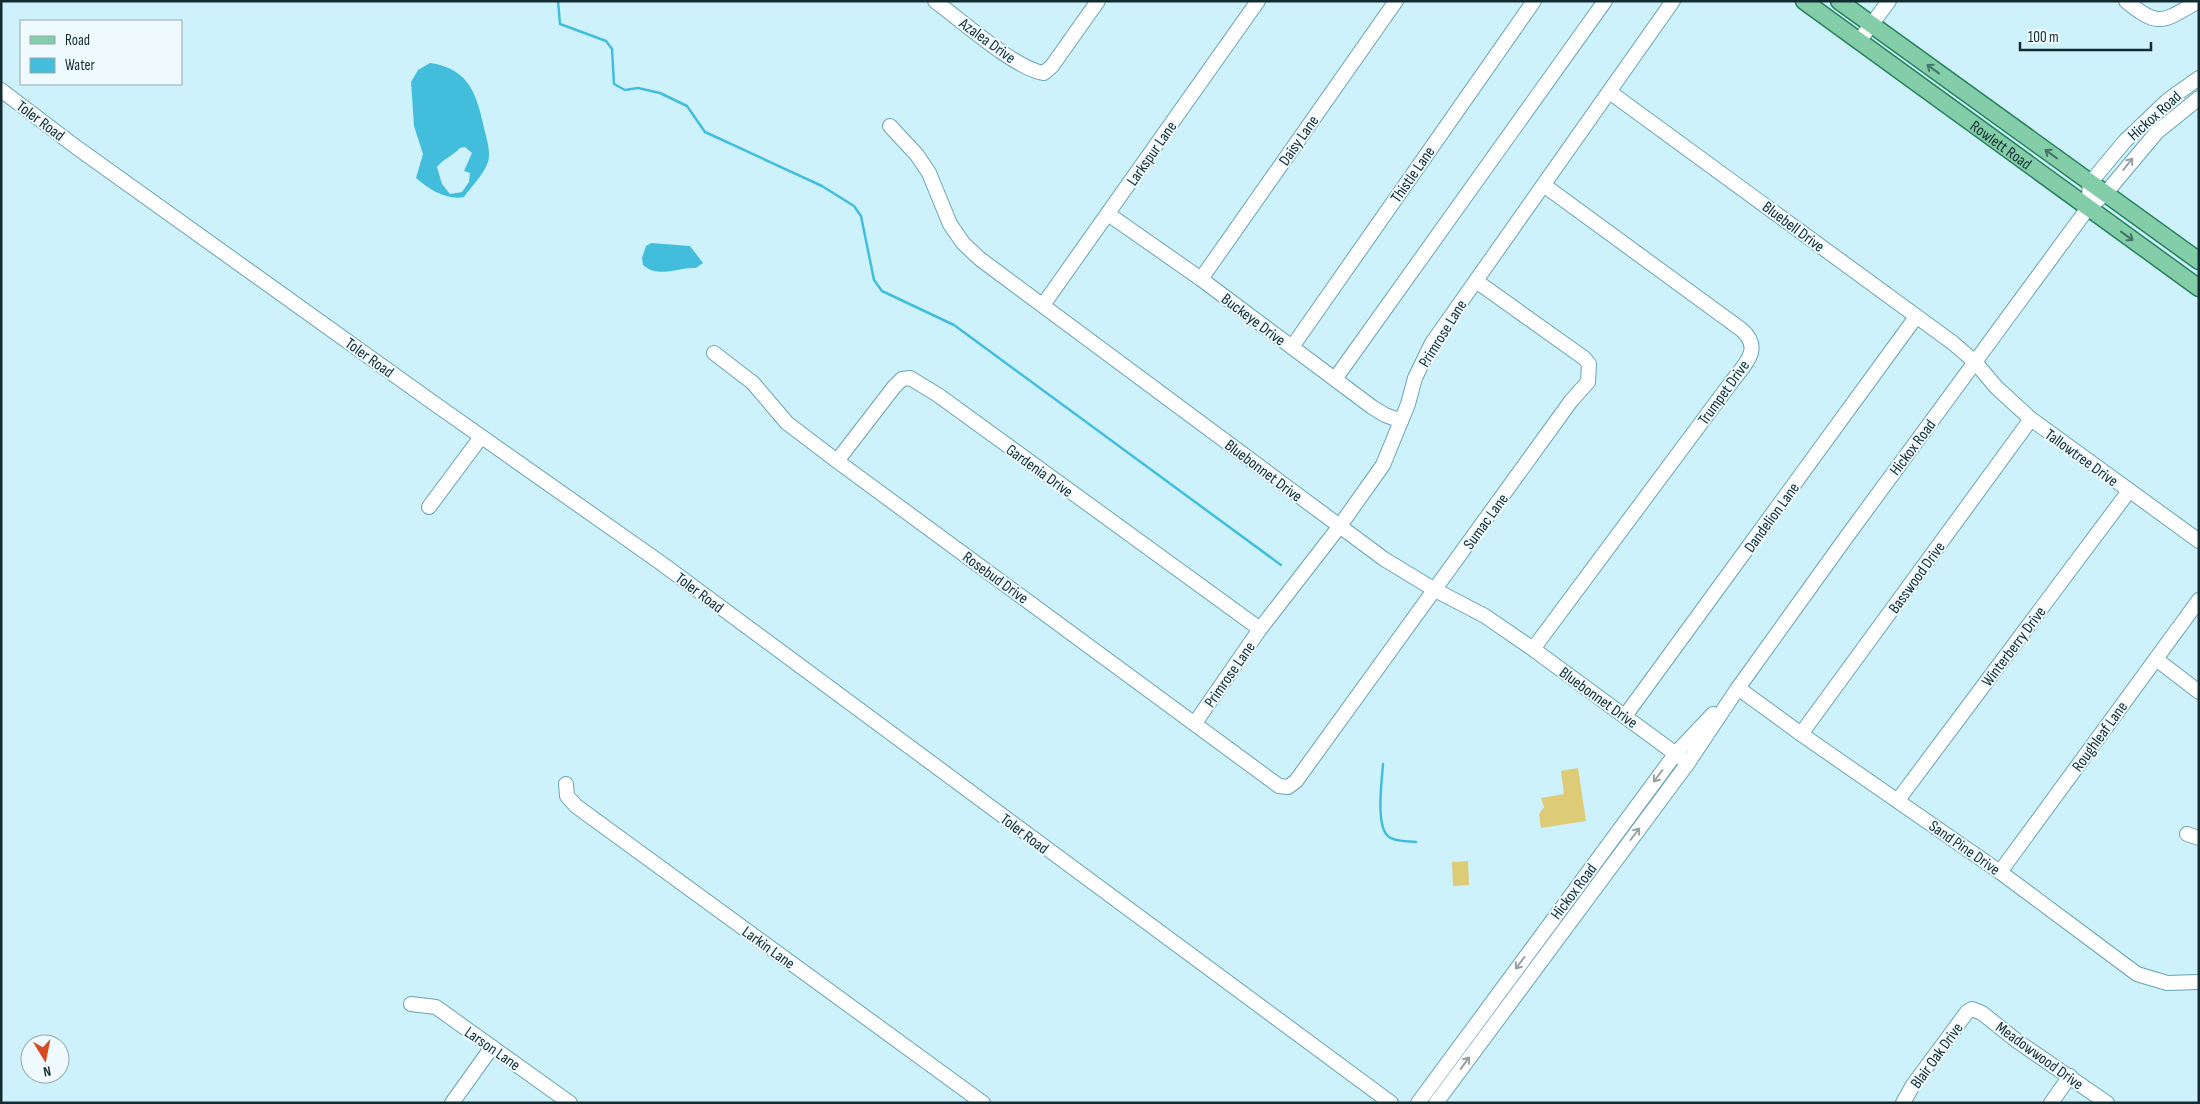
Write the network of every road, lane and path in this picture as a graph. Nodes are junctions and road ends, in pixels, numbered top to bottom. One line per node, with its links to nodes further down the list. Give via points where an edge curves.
1 (1098, 1): 11 (street, Azalea Drive, via 1044,73 1016,61)
2 (1258, 1): 26 (street, Larkspur Lane)
3 (1396, 1): 28 (street, Daisy Lane)
4 (1534, 1): 33 (street, Thistle Lane)
5 (1605, 1): 36 (street)
6 (1673, 1): 17 (street, Primrose Lane)
7 (1804, 1): 14 (main road, Rowlett Road)
8 (1839, 1): 13 (main road, Rowlett Road)
9 (1889, 1): 13 (street)
10 (2126, 1): 12 (street, via 2146,18 2157,20 2167,19)
11 (939, 2)
12 (2199, 2)
13 (1872, 25): 14 (street); 22 (main road, Rowlett Road, one-way to 13)
14 (1859, 41): 25 (main road, Rowlett Road)
15 (2199, 78): 19 (street, Hickox Road)
16 (1, 90): 39 (street, Toler Road)
17 (1610, 93): 23 (street, Primrose Lane); 32 (street, Bluebell Drive)
18 (2199, 98): 20 (street, Hickox Road)
19 (2159, 108): 20 (street); 22 (street, Hickox Road, via 2125,141)
20 (2170, 121): 24 (street, Hickox Road, one-way to 20, via 2138,152)
21 (890, 126): 31 (street, Bluebonnet Drive, via 929,173 950,224 963,243)
22 (2090, 183): 24 (main road, Rowlett Road); 25 (street)
23 (1545, 186): 29 (street, Primrose Lane); 48 (street, Trumpet Drive, via 1742,330 1753,346 1730,384)
24 (2105, 194): 25 (street, Hickox Road); 27 (main road, Rowlett Road)
25 (2088, 208): 30 (main road, Rowlett Road, one-way to 30); 35 (street, Hickox Road)
26 (1108, 214): 28 (street, Buckeye Drive); 31 (street, Larkspur Lane)
27 (2199, 261)
28 (1201, 279): 33 (street, Buckeye Drive)
29 (1476, 281): 38 (street, Primrose Lane, via 1432,343 1415,378); 45 (street, Sumac Lane, via 1584,358 1590,372 1588,382)
30 (2199, 288)
31 (1043, 306): 43 (street, Bluebonnet Drive)
32 (1916, 317): 35 (street, Bluebell Drive); 52 (street, Dandelion Lane)
33 (1292, 347): 36 (street, Buckeye Drive)
34 (714, 354): 40 (street, Rosebud Drive, via 753,383 787,423)
35 (1975, 362): 37 (street, Tallowtree Drive, via 1996,387); 50 (street, Hickox Road)
36 (1335, 379): 38 (street, Buckeye Drive, via 1385,415)
37 (2031, 419): 41 (street, Tallowtree Drive); 54 (street, Basswood Drive)
38 (1401, 421): 43 (street, Primrose Lane, via 1383,465)
39 (481, 437): 42 (street); 73 (street, Toler Road, via 661,563)
40 (837, 461): 47 (street, Gardenia Drive, via 894,387 902,379 910,378 938,395); 53 (street, Rosebud Drive)
41 (2129, 491): 44 (street, Tallowtree Drive); 59 (street, Winterberry Drive)
42 (429, 507)
43 (1339, 527): 45 (street, Bluebonnet Drive); 47 (street, Primrose Lane)
44 (2199, 541)
45 (1435, 590): 48 (street, Bluebonnet Drive, via 1485,616); 58 (street, Sumac Lane, via 1296,781)
46 (2199, 600): 49 (street, Roughleaf Lane)
47 (1260, 629): 53 (street, Primrose Lane)
48 (1533, 649): 52 (street, Bluebonnet Drive)
49 (2156, 659): 51 (street); 61 (street, Roughleaf Lane)
50 (1738, 688): 54 (street, Sand Pine Drive); 55 (street, Hickox Road); 56 (street, Hickox Road)
51 (2199, 692)
52 (1625, 716): 55 (street, Bluebonnet Drive)
53 (1195, 723): 58 (street, Rosebud Drive, via 1279,786)
54 (1800, 734): 59 (street, Sand Pine Drive)
55 (1676, 753): 56 (street, Bluebonnet Drive); 60 (street, Hickox Road, one-way to 60)
56 (1688, 763): 62 (street, Hickox Road, one-way to 56)
57 (566, 784): 72 (street, Larkin Lane, via 567,796 576,806)
58 (1288, 787)
59 (1898, 800): 61 (street, Sand Pine Drive)
60 (1610, 842): 62 (street, via 1614,857 1567,919); 63 (street, Hickox Road)
61 (2000, 872): 65 (street, Sand Pine Drive, via 2138,974 2167,983)
62 (1566, 926): 64 (street, Hickox Road)
63 (1540, 936): 64 (street); 74 (street, Hickox Road, one-way to 74)
64 (1553, 944): 75 (street, Hickox Road, one-way to 64)
65 (2199, 982)
66 (411, 1004): 68 (street, Larson Lane, via 436,1007)
67 (1972, 1009): 69 (street, Meadowwood Drive); 76 (street, Blair Oak Drive)
68 (492, 1048): 70 (street); 71 (street, Larson Lane)
69 (2070, 1076): 77 (street); 78 (street, Meadowwood Drive)
70 (452, 1103)
71 (570, 1103)
72 (983, 1103)
73 (1391, 1103)
74 (1418, 1103)
75 (1436, 1103)
76 (1903, 1103)
77 (2051, 1103)
78 (2107, 1103)

